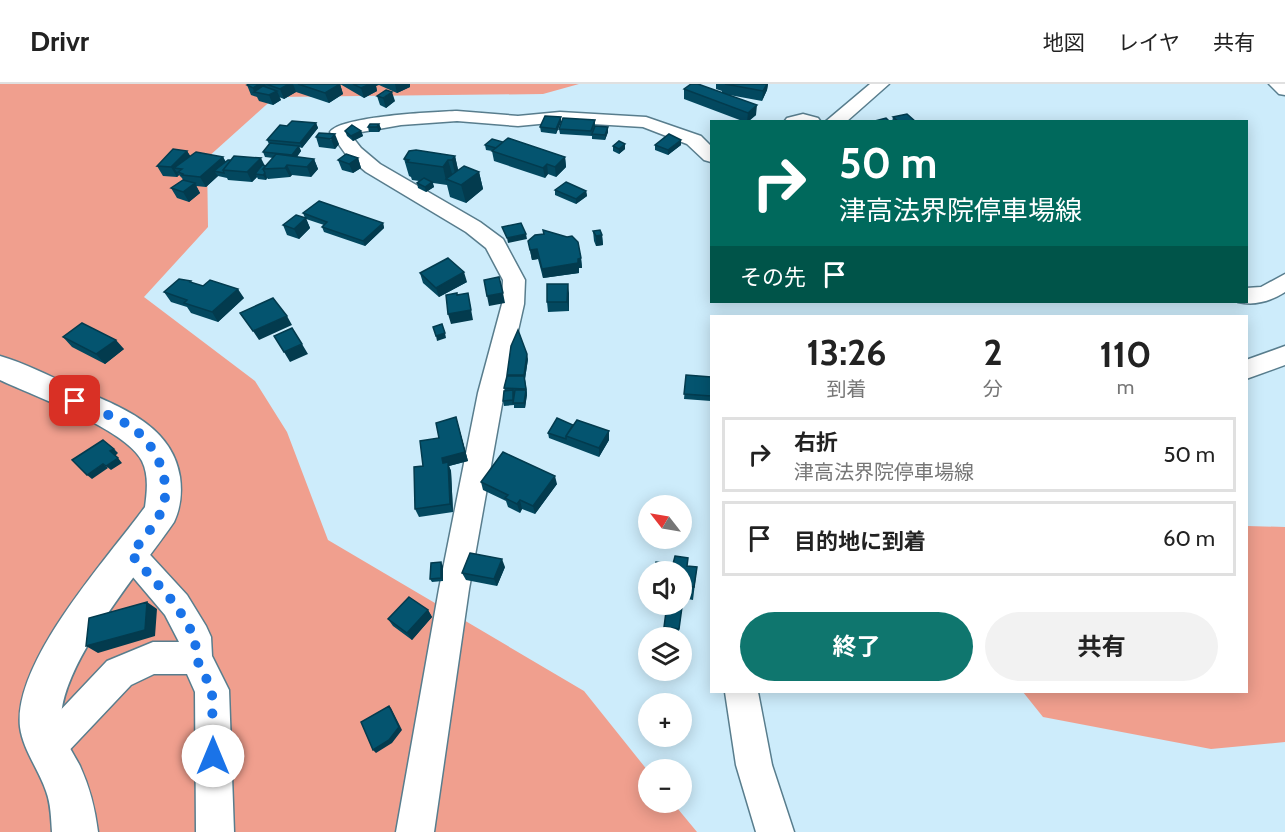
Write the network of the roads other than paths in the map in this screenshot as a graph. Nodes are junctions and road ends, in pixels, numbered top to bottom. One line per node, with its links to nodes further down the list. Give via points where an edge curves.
1 (881, 84): 4 (street)
2 (1277, 84): 3 (street)
3 (1285, 90)
4 (836, 120)
5 (710, 155): 15 (street, via 694,140 646,122 560,117 518,121 457,116 401,120 339,132 373,168 495,244 514,280 513,304 490,393 454,590)
6 (1285, 282): 7 (street, via 1266,294)
7 (1248, 296)
8 (1285, 355): 10 (street)
9 (0, 366): 11 (main road, via 132,427 156,454 164,480 162,511)
10 (1248, 369)
11 (131, 554): 12 (street, via 176,605 195,637); 14 (main road, via 90,609 48,682 40,727)
12 (196, 658): 14 (street, via 153,658 119,673); 17 (street, via 212,690)
13 (742, 693): 18 (street, via 754,765)
14 (49, 747): 16 (main road, via 71,800)
15 (421, 828)
16 (75, 832)
17 (215, 832)
18 (774, 832)

